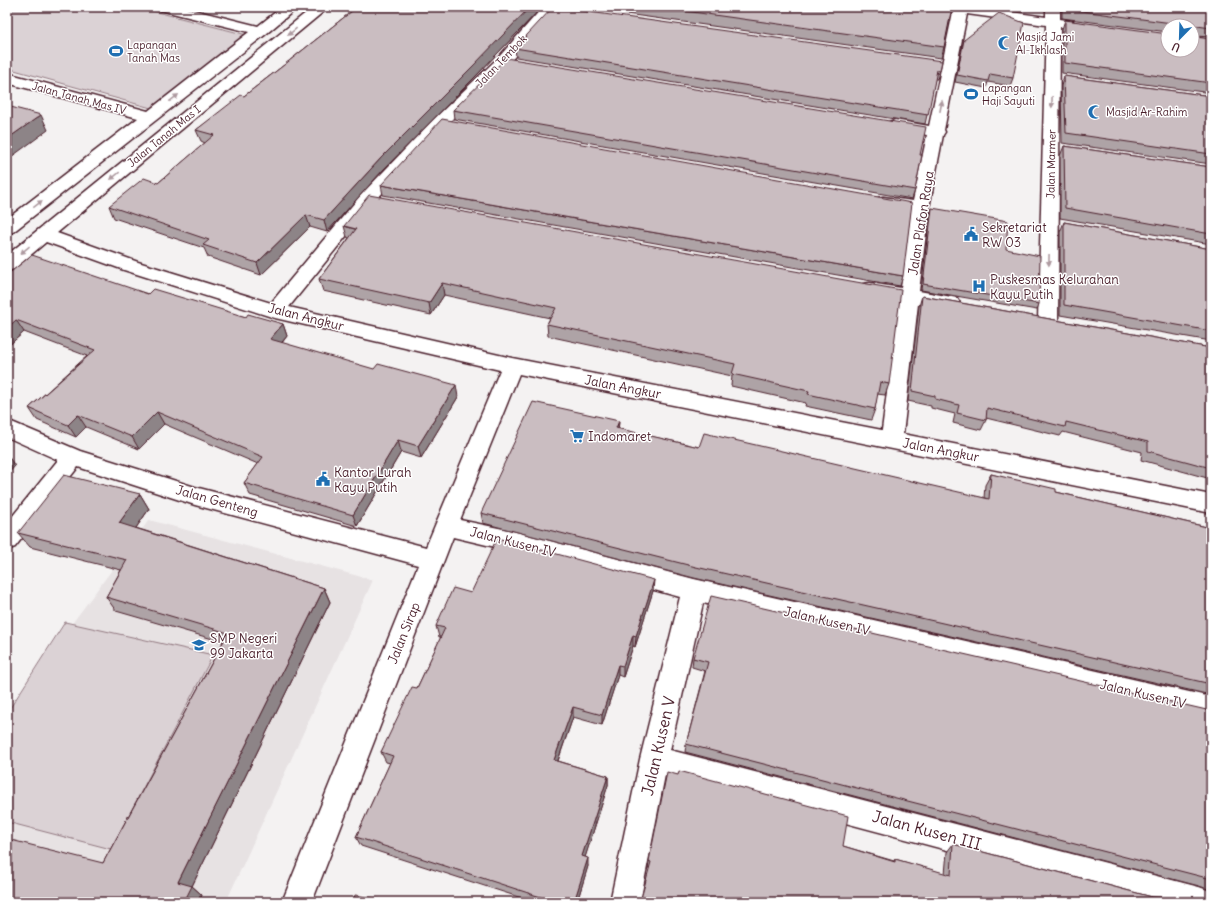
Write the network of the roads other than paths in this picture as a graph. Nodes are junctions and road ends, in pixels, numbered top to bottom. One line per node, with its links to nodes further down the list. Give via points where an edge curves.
1 (165, 7): 8 (street)
2 (291, 7): 8 (street, Jalan Tanah Mas I)
3 (322, 7): 18 (street, Jalan Tanah Mas I, one-way to 18)
4 (956, 8): 6 (street); 12 (street, Jalan Plafon Raya, one-way to 4, via 941,64)
5 (555, 9): 14 (street, Jalan Tembok, via 511,62)
6 (1053, 15): 7 (street); 24 (street, Jalan Marmer, one-way to 24, via 1060,79 1058,224)
7 (1084, 26)
8 (261, 30): 10 (street, Jalan Tanah Mas I, one-way to 8)
9 (7, 78): 10 (street, Jalan Tanah Mas IV)
10 (151, 116): 17 (street, Jalan Tanah Mas I, one-way to 10)
11 (881, 123): 12 (street)
12 (937, 132): 16 (street, Jalan Plafon Raya)
13 (866, 198): 16 (street)
14 (367, 199): 15 (street); 23 (street, Jalan Tembok)
15 (390, 203)
16 (920, 208): 21 (street, Jalan Plafon Raya)
17 (7, 228)
18 (44, 234): 19 (street, Jalan Tanah Mas I, one-way to 19); 23 (street, Jalan Angkur, via 130,266)
19 (7, 265)
20 (855, 286): 21 (street)
21 (910, 296): 22 (street); 27 (street, Jalan Plafon Raya)
22 (964, 306)
23 (275, 311): 25 (street, Jalan Angkur)
24 (1048, 321)
25 (512, 365): 27 (street, Jalan Angkur); 30 (street, Jalan Sirap)
26 (7, 428): 28 (street, Jalan Genteng)
27 (892, 440): 29 (street, Jalan Angkur)
28 (73, 457): 31 (street); 32 (street, Jalan Genteng, via 195,496)
29 (1211, 504)
30 (446, 526): 32 (street, Jalan Sirap); 33 (street, Jalan Kusen IV)
31 (7, 540)
32 (433, 559): 36 (street, Jalan Sirap)
33 (694, 590): 34 (street, Jalan Kusen IV); 35 (street, Jalan Kusen V)
34 (1211, 709)
35 (654, 759): 37 (street, Jalan Kusen V); 38 (street, Jalan Kusen III)
36 (297, 902)
37 (625, 902)
38 (1199, 902)

